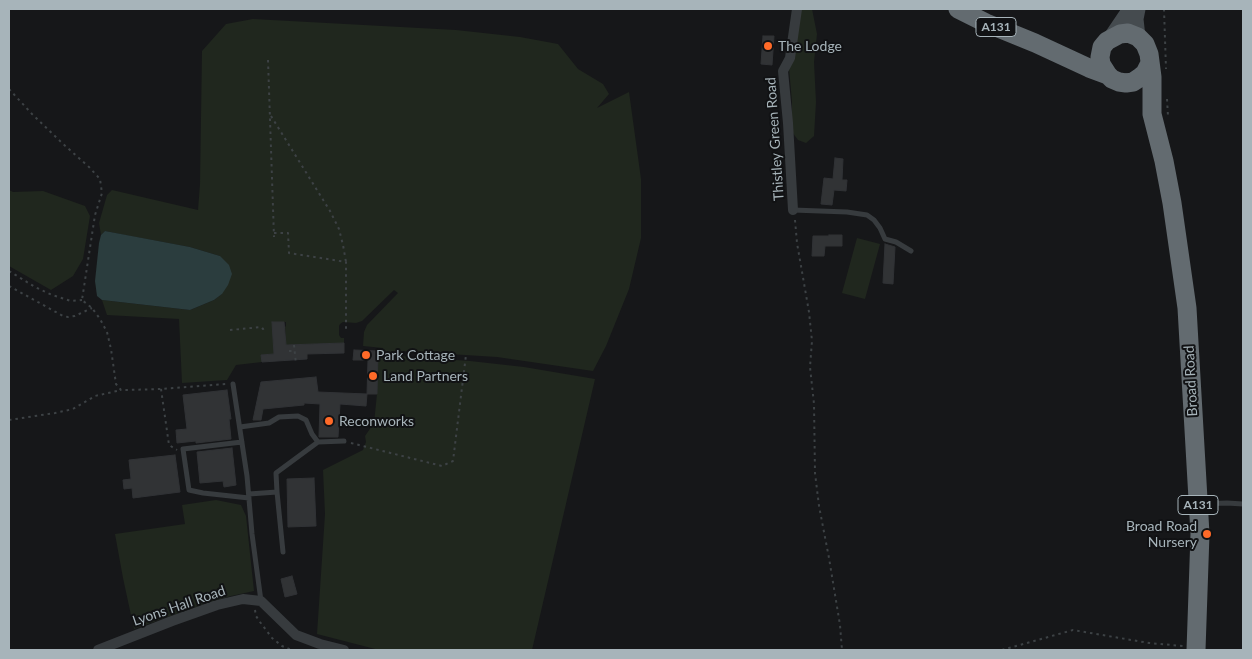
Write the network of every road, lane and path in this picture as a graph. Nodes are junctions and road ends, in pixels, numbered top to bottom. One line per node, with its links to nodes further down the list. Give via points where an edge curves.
1 (796, 9): 15 (street, Thistley Green Road, via 790,58 783,71)
2 (958, 9): 7 (highway, A131)
3 (1130, 9): 6 (main road)
4 (1138, 9): 5 (main road, Broad Road)
5 (1138, 37): 6 (highway, A131, via 1120,34); 9 (highway, Broad Road / A131, via 1145,44)
6 (1106, 42): 7 (highway, A131, via 1082,51); 10 (highway, via 1100,57)
7 (1035, 43): 10 (highway, A131)
8 (268, 60): 13 (path)
9 (1150, 63): 11 (highway, via 1145,73); 14 (highway, Broad Road / A131)
10 (1108, 75): 11 (highway, Broad Road / A131)
11 (1126, 83): 14 (highway, Broad Road / A131)
12 (9, 89): 22 (path, via 100,179 102,194 95,215)
13 (270, 114): 16 (path); 19 (path, via 330,211 339,229)
14 (1152, 114): 43 (highway, Broad Road / A131, via 1172,203 1187,308)
15 (793, 210): 18 (lane, via 867,215 880,228 884,238); 51 (path, via 812,340 810,367 815,473)
16 (274, 233): 17 (path); 19 (path, via 288,233 289,253)
17 (274, 237)
18 (911, 251)
19 (346, 262): 26 (path)
20 (9, 271): 22 (path, via 52,295 71,301)
21 (9, 286): 23 (path, via 63,316 75,316)
22 (82, 300): 23 (path)
23 (92, 308): 34 (path, via 107,332 116,384)
24 (266, 327): 25 (path)
25 (230, 330)
26 (346, 330)
27 (294, 345): 28 (path)
28 (295, 350): 29 (path); 31 (path)
29 (289, 351)
30 (466, 355): 37 (path, via 453,461 442,466)
31 (296, 364)
32 (234, 384): 33 (path); 36 (lane)
33 (161, 389): 34 (path); 40 (path, via 169,445 176,450)
34 (121, 390): 35 (path, via 96,396 74,409)
35 (9, 420)
36 (240, 427): 38 (lane); 39 (lane, via 269,423 279,417 298,416 306,420)
37 (344, 441): 39 (lane)
38 (242, 442): 40 (lane); 42 (lane)
39 (318, 442): 41 (lane, via 276,473)
40 (183, 449): 42 (lane, via 189,490)
41 (278, 492): 42 (lane); 45 (lane)
42 (249, 496): 46 (lane)
43 (1198, 504): 44 (lane); 47 (highway, Broad Road / A131, via 1200,557)
44 (1243, 504)
45 (283, 552)
46 (259, 600): 48 (street, Lyons Hall Road, via 243,599 216,605); 49 (path, via 256,616 264,629 282,646); 50 (street, via 296,636)
47 (1196, 648): 52 (path, via 1073,630)
48 (98, 650)
49 (292, 650)
50 (344, 650)
51 (842, 650)
52 (1002, 650)

